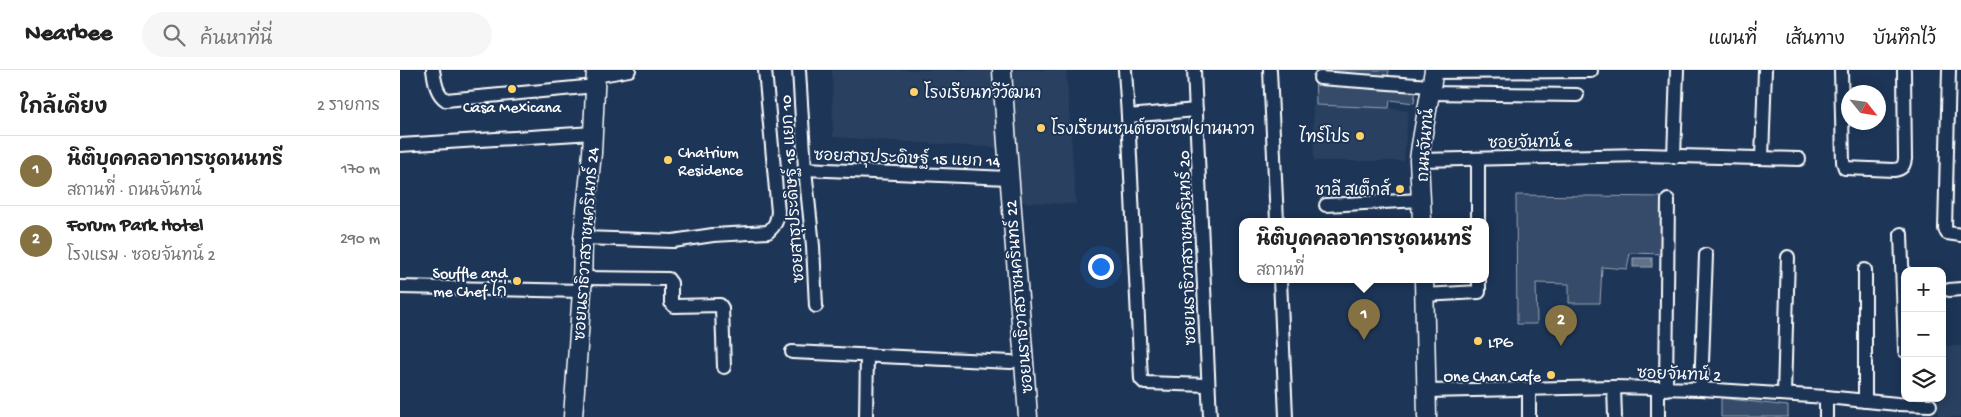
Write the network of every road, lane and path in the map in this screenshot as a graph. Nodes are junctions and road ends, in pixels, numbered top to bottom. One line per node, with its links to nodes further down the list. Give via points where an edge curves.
1 (433, 70): 15 (street, via 437,89 446,100)
2 (629, 70): 15 (street)
3 (765, 70): 38 (street, via 778,212 773,228 768,232 673,240)
4 (799, 70): 28 (street, ซอยสาธุประดิษฐ์ 15 แยก 10)
5 (1002, 70): 29 (street, ซอยนราธิวาสราชนครินทร์ 22)
6 (1126, 70): 20 (street)
7 (1194, 70): 19 (street, ซอยนราธิวาสราชนครินทร์ 20)
8 (1270, 70): 33 (street)
9 (1677, 70): 23 (street)
10 (1765, 70): 24 (street)
11 (1841, 70): 12 (street, via 1845,168 1894,170 1901,169 1905,159)
12 (1904, 70)
13 (1949, 70): 37 (street, via 1945,229 1948,233)
14 (1591, 71): 17 (street)
15 (596, 77): 21 (street, ซอยนราธิวาสราชนครินทร์ 24)
16 (1320, 78): 17 (street)
17 (1431, 80): 18 (street); 26 (street, ถนนจันทน์)
18 (1577, 95)
19 (1196, 110): 20 (street); 53 (street, ซอยนราธิวาสราชนครินทร์ 20)
20 (1128, 116): 53 (street, via 1141,379 1145,382)
21 (593, 133): 22 (street); 38 (street, ซอยนราธิวาสราชนครินทร์ 24)
22 (400, 145)
23 (1674, 157): 24 (street, ซอยจันทน์ 6); 25 (street, ซอยจันทน์ 6)
24 (1762, 158): 27 (street, ซอยจันทน์ 6)
25 (1478, 159): 26 (street, ซอยจันทน์ 6); 35 (street)
26 (1420, 160): 30 (street, ถนนจันทน์)
27 (1799, 160)
28 (805, 169): 29 (street, ซอยสาธุประดิษฐ์ 15 แยก 14); 47 (street, ซอยสาธุประดิษฐ์ 15 แยก 10)
29 (1008, 178): 67 (street, ซอยนราธิวาสราชนครินทร์ 22)
30 (1421, 200): 32 (street); 34 (street, ถนนจันทน์)
31 (1668, 200): 56 (street)
32 (1326, 205)
33 (1277, 218)
34 (1422, 218)
35 (1478, 218)
36 (1901, 234): 48 (street)
37 (1961, 235)
38 (583, 238): 43 (street, ซอยนราธิวาสราชนครินทร์ 24)
39 (1706, 255): 57 (street)
40 (1788, 257): 59 (street)
41 (1864, 270): 61 (street)
42 (1280, 283): 69 (street)
43 (582, 285): 45 (street, via 430,289); 52 (street, via 668,279 674,306 720,305); 65 (street, ซอยนราธิวาสราชนครินทร์ 24)
44 (1478, 285): 46 (street)
45 (400, 286)
46 (1424, 287): 58 (street)
47 (816, 306)
48 (1904, 312)
49 (792, 352): 50 (street)
50 (867, 355): 51 (street); 66 (street)
51 (1011, 362)
52 (724, 367)
53 (1208, 385): 68 (street, ซอยนราธิวาสราชนครินทร์ 20)
54 (1614, 387): 55 (street, ซอยจันทน์ 2); 56 (street, ซอยจันทน์ 2); 72 (street)
55 (1529, 388): 58 (street, ซอยจันทน์ 2); 71 (street)
56 (1662, 389): 57 (street, ซอยจันทน์ 2); 73 (street)
57 (1701, 389): 59 (street, ซอยจันทน์ 2)
58 (1427, 391): 70 (street)
59 (1784, 394): 60 (street, ซอยจันทน์ 2)
60 (1826, 397): 61 (street, ซอยจันทน์ 2); 74 (street)
61 (1865, 401): 62 (street, ซอยจันทน์ 2)
62 (1901, 401)
63 (1912, 402): 64 (street, ซอยจันทน์ 2)
64 (1930, 405)
65 (573, 417)
66 (866, 417)
67 (1028, 417)
68 (1210, 417)
69 (1286, 417)
70 (1427, 417)
71 (1529, 417)
72 (1615, 417)
73 (1658, 417)
74 (1826, 417)

